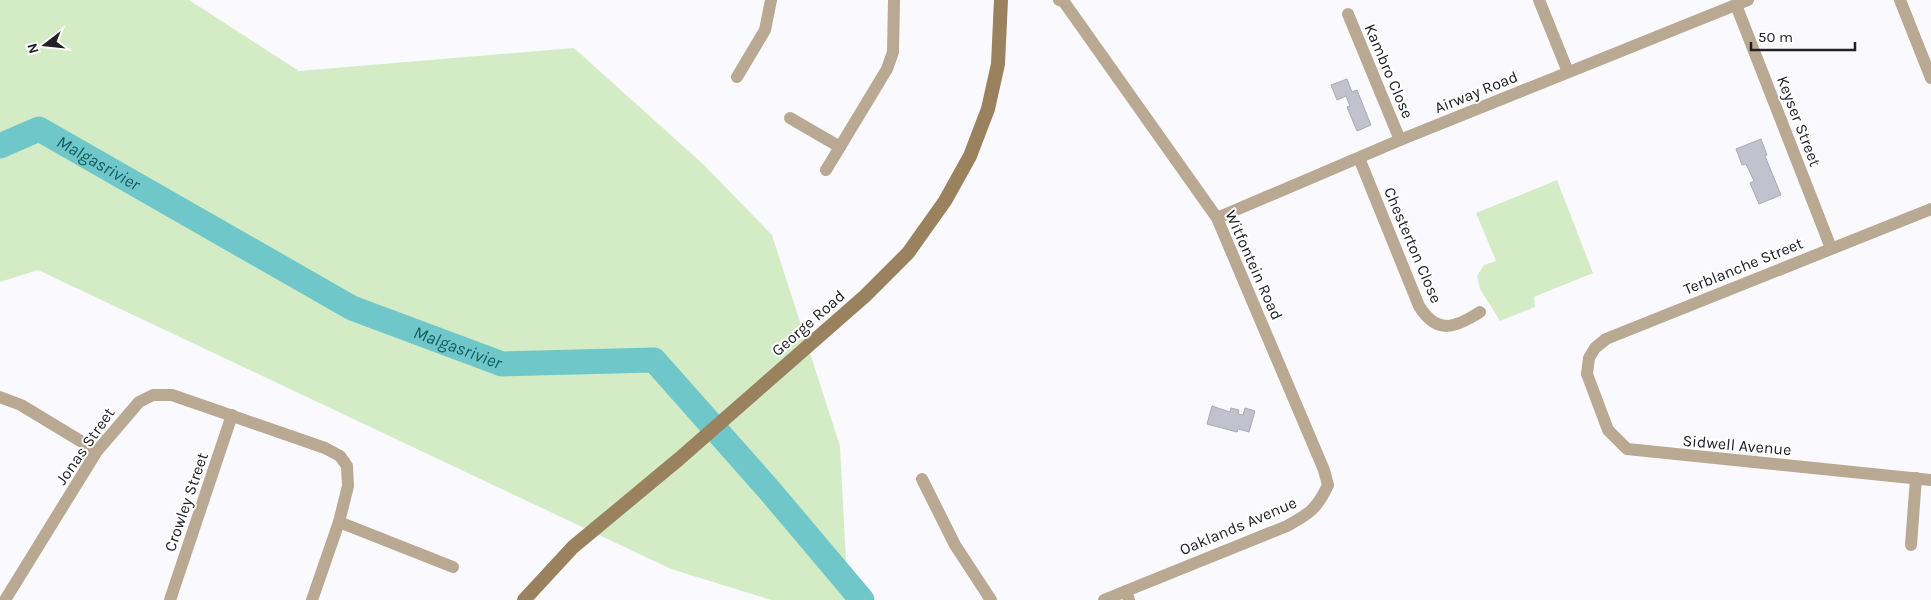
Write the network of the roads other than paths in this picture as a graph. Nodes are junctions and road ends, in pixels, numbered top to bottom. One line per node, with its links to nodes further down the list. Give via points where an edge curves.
1 (770, 0): 10 (street, via 765,30)
2 (894, 0): 14 (street, via 893,52 887,69)
3 (1001, 0): 36 (main road, George Road, via 998,64 988,109 970,156 945,201 908,253 865,296 679,460 573,547)
4 (1539, 0): 9 (street)
5 (1900, 0): 11 (street)
6 (1062, 1): 18 (street, Witfontein Road)
7 (1742, 2): 9 (street, Airway Road); 19 (street, Keyser Street)
8 (1348, 14): 13 (street, Kambro Close)
9 (1568, 72): 13 (street, Airway Road)
10 (737, 77)
11 (1931, 78)
12 (790, 118): 14 (street)
13 (1400, 140): 15 (street, Airway Road)
14 (840, 147): 16 (street)
15 (1358, 158): 18 (street, Airway Road); 20 (street, Chesterton Close, via 1426,318 1449,326)
16 (826, 170)
17 (1931, 209): 19 (street, Terblanche Street)
18 (1218, 218): 28 (street, Witfontein Road)
19 (1831, 248): 21 (street, Terblanche Street, via 1606,339 1589,358)
20 (1480, 312)
21 (1587, 374): 25 (street, Sidwell Avenue, via 1608,430 1627,449)
22 (0, 397): 24 (street, via 21,405)
23 (232, 415): 24 (street, Jonas Street, via 172,395 153,395 132,408); 29 (street, Jonas Street, via 340,456 347,466 348,486); 34 (street, Crowley Street)
24 (97, 451): 33 (street, Jonas Street)
25 (1916, 478): 27 (street, Sidwell Avenue); 30 (street)
26 (922, 479): 37 (street, via 956,545)
27 (1931, 480)
28 (1328, 486): 32 (street, Oaklands Avenue, via 1310,514 1176,570)
29 (340, 522): 31 (street); 35 (street)
30 (1911, 545)
31 (453, 567)
32 (1128, 595): 38 (street, Oaklands Avenue)
33 (5, 600)
34 (170, 600)
35 (312, 600)
36 (524, 600)
37 (990, 600)
38 (1104, 600)

